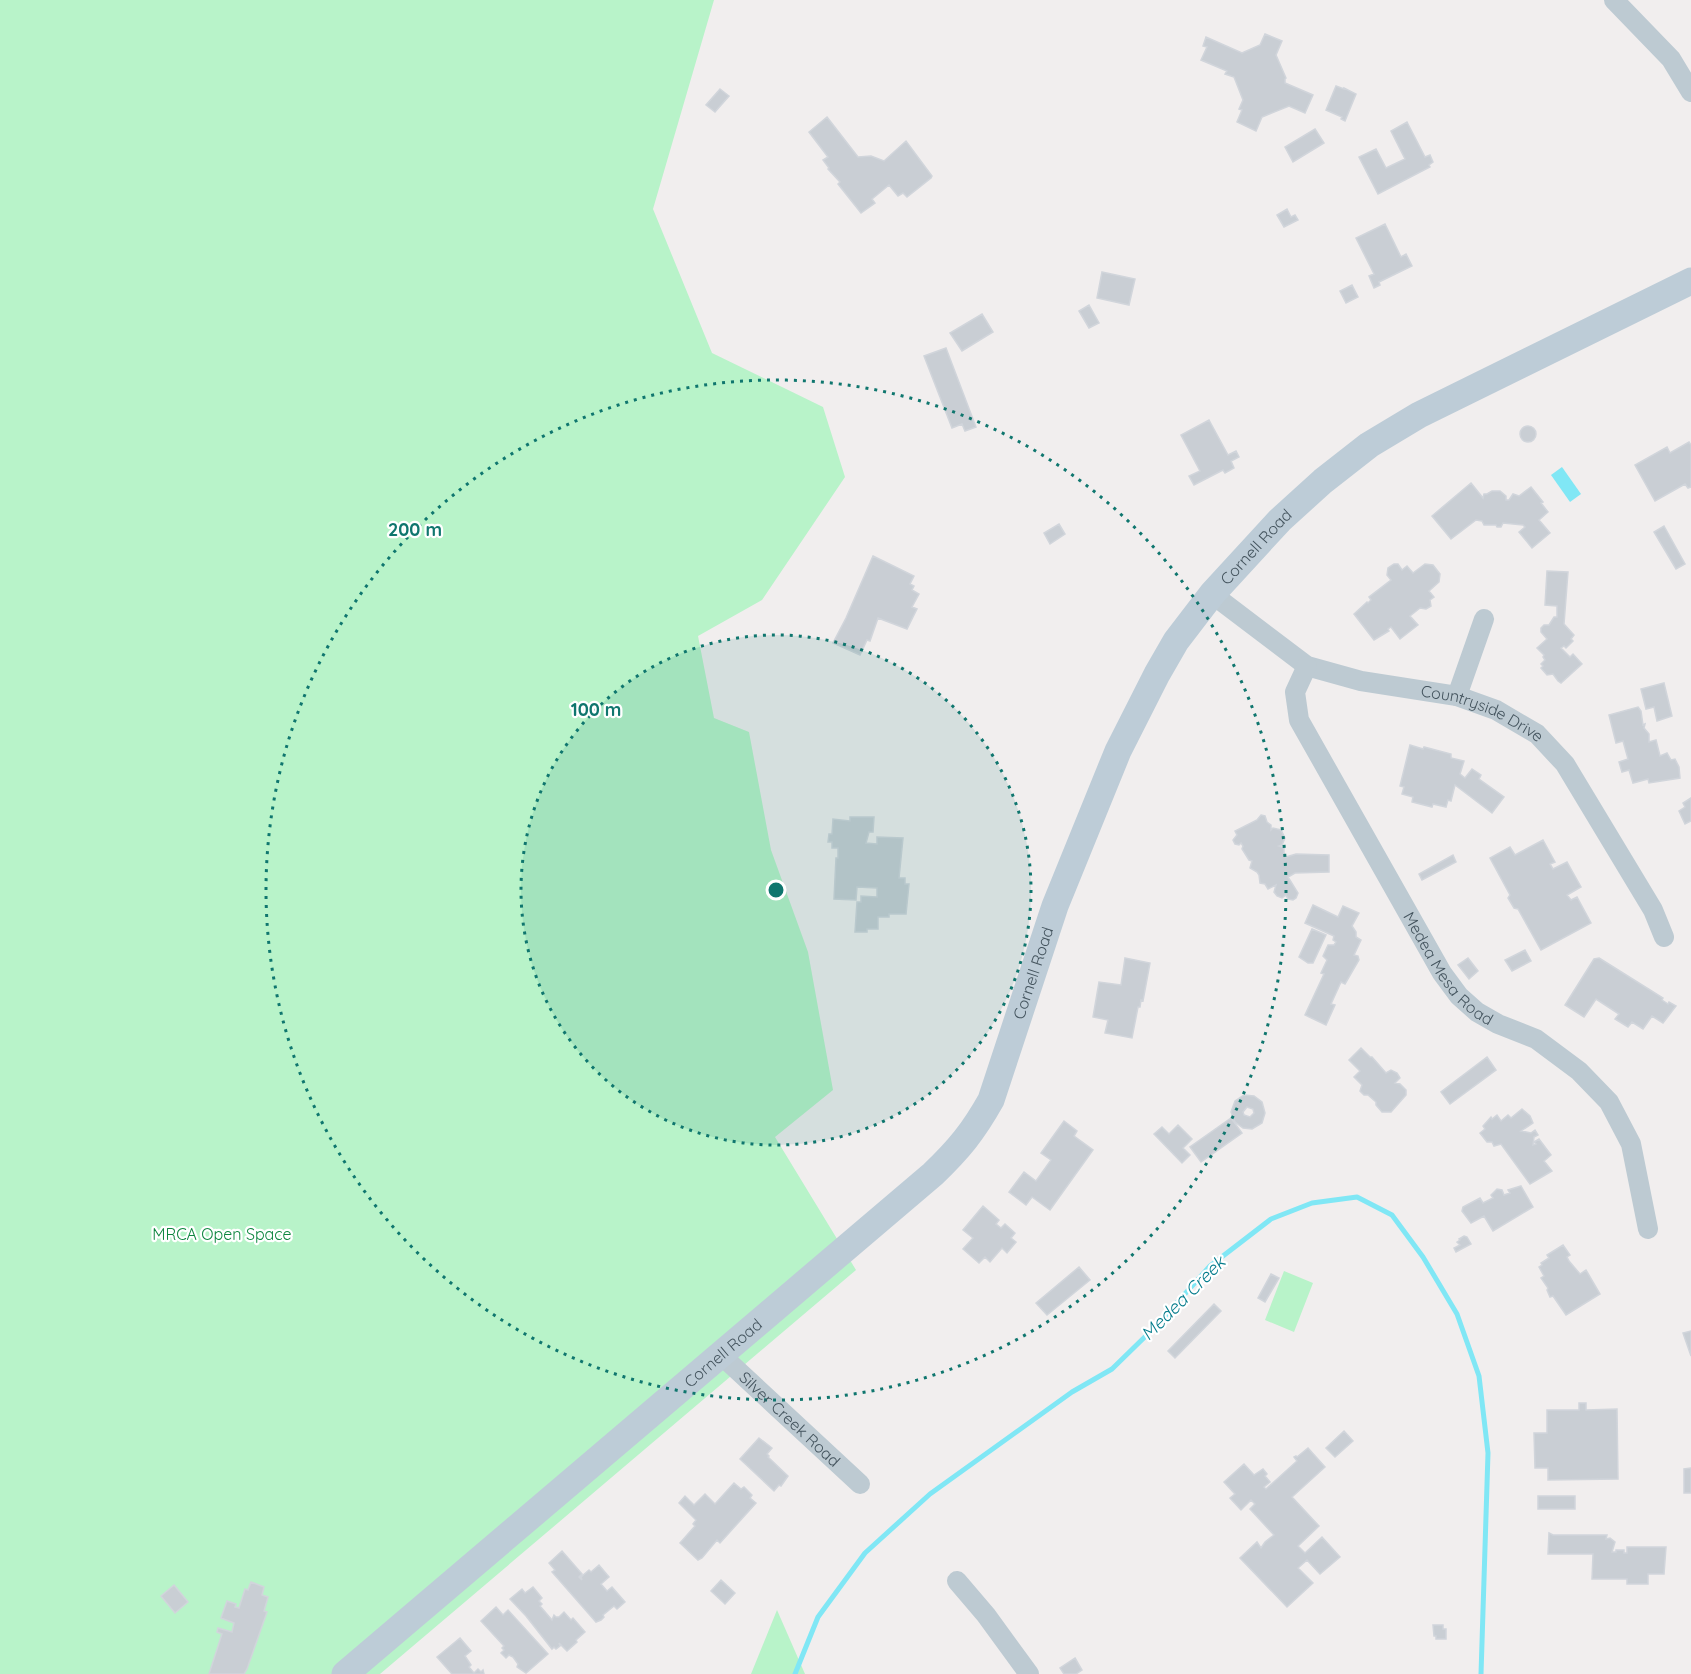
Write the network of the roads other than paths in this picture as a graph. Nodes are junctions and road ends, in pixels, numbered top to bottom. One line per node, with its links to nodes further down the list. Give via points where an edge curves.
1 (1614, 0): 2 (street, via 1671,59)
2 (1691, 92)
3 (1691, 280): 4 (main road, Cornell Road, via 1419,415 1369,445 1280,520)
4 (1212, 594): 6 (street, Countryside Drive); 10 (main road, Cornell Road, via 1176,641 1118,751 1051,917 991,1100 974,1130 933,1174)
5 (1484, 619): 7 (street)
6 (1307, 666): 7 (street, Countryside Drive, via 1361,681); 9 (street, Medea Mesa Road, via 1295,692 1299,720 1442,973 1477,1012 1536,1040 1579,1071 1608,1102 1631,1144)
7 (1457, 696): 8 (street, Countryside Drive, via 1496,710 1537,734 1566,764 1653,910)
8 (1664, 937)
9 (1648, 1229)
10 (721, 1355): 11 (street, Silver Creek Road); 13 (main road, Cornell Road)
11 (860, 1484)
12 (957, 1581): 14 (street)
13 (345, 1674)
14 (1029, 1674)

